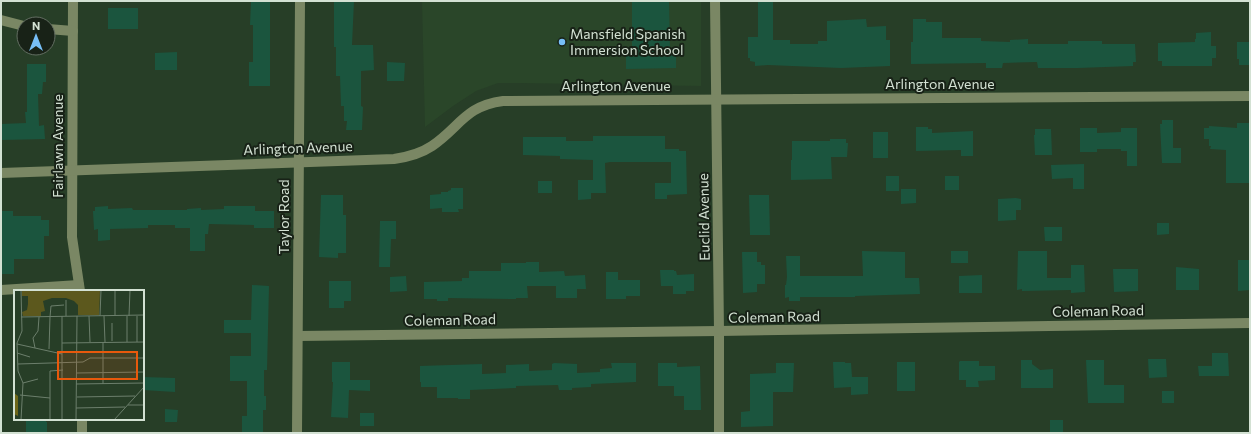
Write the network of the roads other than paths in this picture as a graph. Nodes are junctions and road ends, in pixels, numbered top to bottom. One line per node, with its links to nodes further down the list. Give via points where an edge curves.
1 (73, 1): 7 (street, Fairlawn Avenue)
2 (300, 1): 10 (street, Taylor Road)
3 (714, 1): 9 (street, Euclid Avenue)
4 (1, 20): 5 (street)
5 (16, 24)
6 (56, 29): 7 (street)
7 (73, 30): 11 (street, Fairlawn Avenue)
8 (1250, 96): 9 (street, Arlington Avenue)
9 (716, 99): 10 (street, Arlington Avenue, via 490,102 469,113 431,146 417,154 394,159); 16 (street, Euclid Avenue)
10 (299, 162): 11 (street, Arlington Avenue); 17 (street, Taylor Road)
11 (72, 171): 12 (street, Arlington Avenue); 13 (street, Fairlawn Avenue, via 72,237)
12 (1, 173)
13 (79, 288): 14 (street)
14 (1, 290)
15 (1250, 323): 16 (street, Coleman Road)
16 (719, 331): 17 (street, Coleman Road); 21 (street, Euclid Avenue)
17 (298, 336): 20 (street, Taylor Road)
18 (82, 420): 19 (street)
19 (82, 433)
20 (297, 433)
21 (719, 433)

